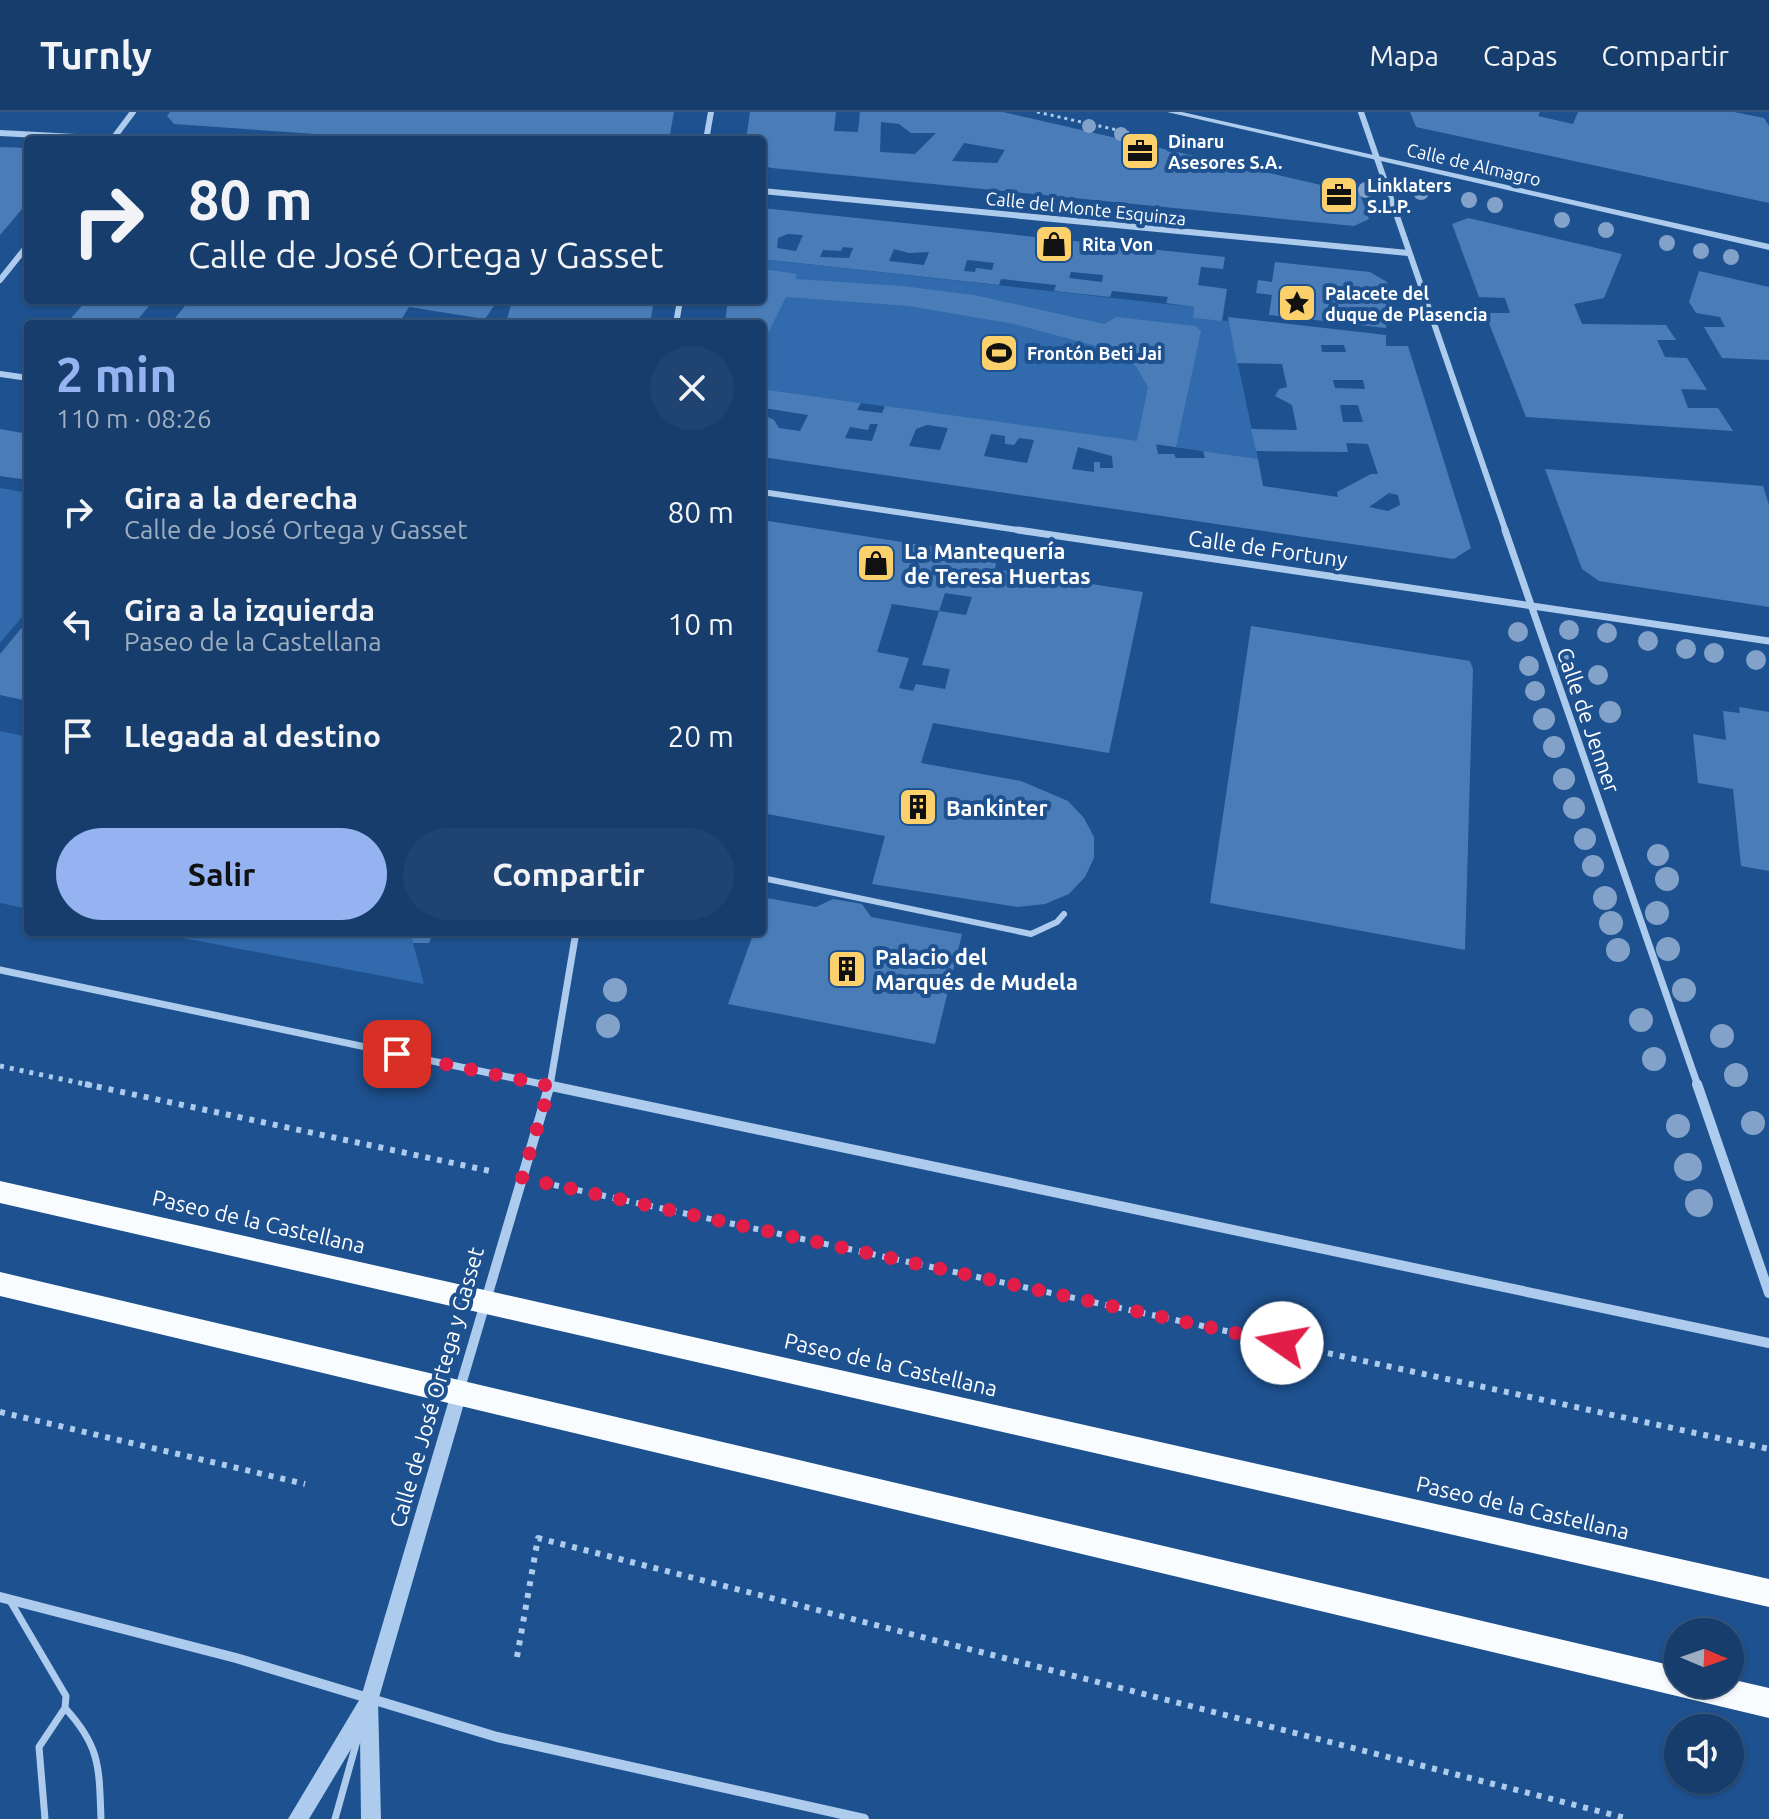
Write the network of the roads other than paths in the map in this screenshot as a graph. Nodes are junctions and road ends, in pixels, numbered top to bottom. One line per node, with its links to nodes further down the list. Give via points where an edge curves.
1 (133, 112): 7 (street)
2 (711, 112): 8 (street)
3 (1171, 112): 9 (street, Calle de Almagro)
4 (1361, 112): 9 (street, Calle de Jenner)
5 (0, 133): 6 (street)
6 (56, 136)
7 (114, 136)
8 (707, 136)
9 (1375, 158): 11 (street, Calle de Almagro); 13 (street, Calle de Jenner)
10 (766, 191): 13 (street, Calle del Monte Esquinza)
11 (1769, 247)
12 (24, 250): 14 (street)
13 (1408, 253): 18 (street, Calle de Jenner)
14 (0, 280)
15 (0, 374): 16 (street)
16 (24, 377)
17 (766, 493): 18 (street, Calle de Fortuny)
18 (1529, 605): 19 (street, Calle de Fortuny); 27 (street, Calle de Jenner)
19 (1769, 641)
20 (766, 879): 21 (lane, via 1031,934)
21 (1064, 914)
22 (575, 936): 24 (street, Calle de José Ortega y Gasset)
23 (0, 970): 24 (street)
24 (550, 1086): 28 (street, Calle de José Ortega y Gasset); 29 (street)
25 (0, 1192): 28 (highway, Paseo de la Castellana)
26 (0, 1284): 30 (highway)
27 (1769, 1293)
28 (485, 1304): 30 (street, Calle de José Ortega y Gasset); 31 (highway, Paseo de la Castellana)
29 (1769, 1343)
30 (459, 1393): 33 (highway); 35 (street, Calle de José Ortega y Gasset)
31 (1769, 1593)
32 (4, 1598): 35 (street, via 236,1658); 37 (lane, via 66,1696)
33 (1664, 1679)
34 (1744, 1697): 36 (highway)
35 (369, 1701): 40 (street, Calle de José Ortega y Gasset); 41 (lane); 42 (street, Calle de José Ortega y Gasset); 43 (street, via 497,1737)
36 (1769, 1703)
37 (65, 1708): 38 (lane, via 39,1747); 39 (lane, via 88,1733 99,1772)
38 (45, 1819)
39 (101, 1819)
40 (298, 1819)
41 (335, 1819)
42 (371, 1819)
43 (864, 1819)

